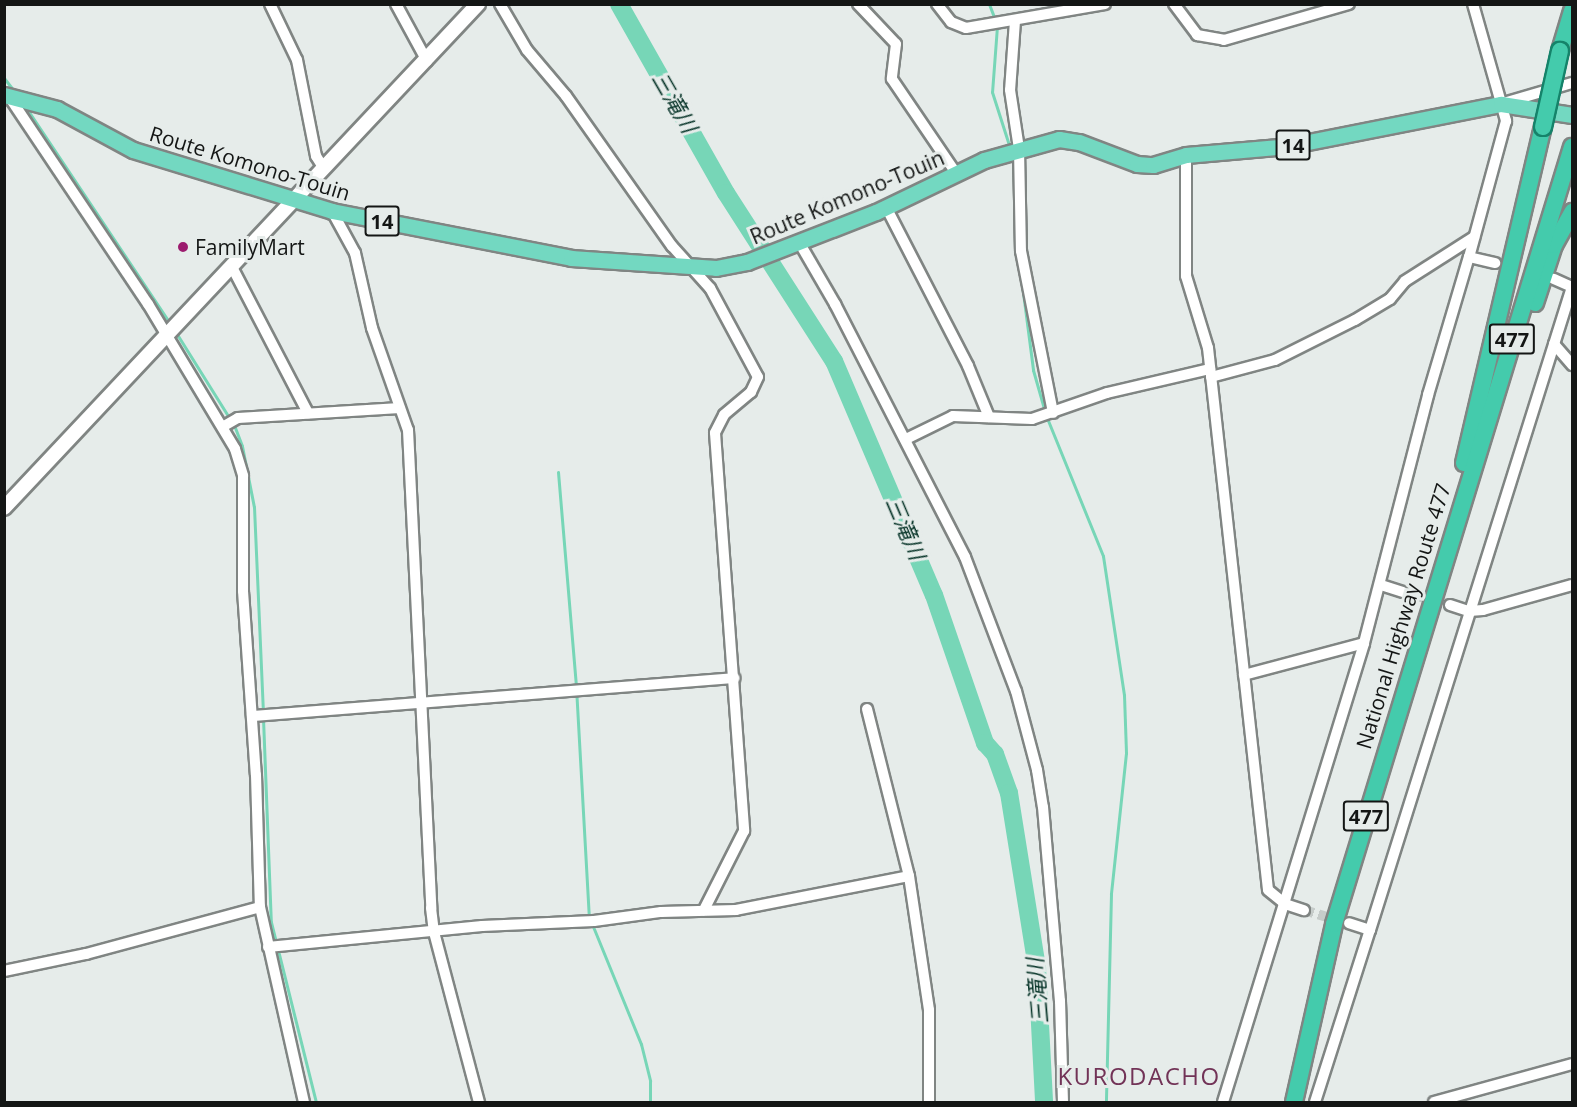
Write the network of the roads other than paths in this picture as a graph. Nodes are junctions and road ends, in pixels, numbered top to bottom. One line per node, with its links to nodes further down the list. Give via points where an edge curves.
1 (270, 4): 21 (street, via 297,60 316,156)
2 (396, 4): 13 (street)
3 (478, 4): 13 (main road)
4 (500, 4): 31 (street, via 527,50 566,96)
5 (858, 4): 22 (street, via 896,44 892,79)
6 (937, 4): 12 (street, via 951,22 966,28)
7 (1105, 4): 12 (street)
8 (1173, 4): 9 (street, via 1197,35 1224,40)
9 (1349, 4)
10 (1473, 4): 16 (street)
11 (1572, 11): 46 (highway, bridge, via 1470,429)
12 (1015, 21): 19 (street, via 1010,90)
13 (427, 61): 21 (main road)
14 (1572, 83): 16 (street)
15 (11, 98): 23 (main road, Route Komono-Touin / 14, via 57,108 133,150); 35 (street)
16 (1501, 104): 17 (main road, Route Komono-Touin / 14); 20 (main road, Route Komono-Touin / 14, via 1288,146); 27 (street, via 1506,121)
17 (1572, 115)
18 (1572, 147): 46 (highway, National Highway Route 477 / 477)
19 (1014, 150): 20 (main road, Route Komono-Touin / 14, via 1059,139 1079,142 1137,164 1153,165); 22 (main road, Route Komono-Touin / 14); 41 (street, via 1023,269)
20 (1186, 155): 38 (street, via 1186,276 1208,348)
21 (324, 169): 23 (main road)
22 (956, 173): 24 (main road, Route Komono-Touin / 14)
23 (294, 201): 25 (main road, Route Komono-Touin / 14); 32 (main road)
24 (886, 207): 28 (main road, Route Komono-Touin / 14); 42 (street, via 968,366)
25 (332, 211): 31 (main road, Route Komono-Touin / 14, via 571,258); 39 (street, via 356,253 372,328)
26 (1572, 212): 46 (highway, via 1554,245)
27 (1474, 237): 29 (street); 38 (street, via 1405,281 1390,299 1355,320 1275,360)
28 (796, 243): 31 (main road, Route Komono-Touin / 14, via 747,262 716,268); 44 (street)
29 (1469, 256): 30 (street); 47 (street, via 1428,395)
30 (1495, 263)
31 (688, 265): 54 (street, via 710,288 758,377 751,392 724,415 715,433)
32 (232, 267): 35 (main road); 40 (street)
33 (1554, 279): 34 (street)
34 (1572, 287): 36 (street)
35 (172, 332): 43 (street); 45 (main road)
36 (1554, 344): 37 (street); 51 (street)
37 (1572, 364)
38 (1210, 373): 41 (street, via 1107,393); 53 (street)
39 (400, 408): 40 (street); 55 (street, via 409,450)
40 (308, 412): 43 (street, via 238,418)
41 (1052, 413): 42 (street, via 1040,417)
42 (989, 417): 44 (street, via 953,416)
43 (225, 425): 57 (street, via 243,476 243,591)
44 (906, 439): 72 (street, via 980,591 1016,691 1037,770 1060,1001)
45 (4, 508)
46 (1451, 532): 74 (highway, National Highway Route 477 / 477, via 1334,924)
47 (1381, 585): 49 (street); 52 (street)
48 (1572, 585): 51 (street)
49 (1403, 592)
50 (1450, 605): 51 (street)
51 (1469, 611): 64 (street)
52 (1364, 643): 53 (street); 59 (street)
53 (1244, 675): 59 (street, via 1268,890)
54 (735, 678): 55 (street); 61 (street, via 744,831)
55 (421, 704): 57 (street); 65 (street)
56 (867, 709): 58 (street)
57 (254, 715): 60 (street)
58 (909, 876): 61 (street, via 747,908); 71 (street, via 930,1010)
59 (1285, 904): 62 (street); 73 (street)
60 (260, 907): 66 (street); 67 (street, via 86,954)
61 (704, 910): 65 (street)
62 (1304, 910)
63 (1349, 923): 64 (street)
64 (1370, 930): 75 (street)
65 (434, 932): 66 (street); 70 (street)
66 (269, 946): 69 (street)
67 (4, 971)
68 (1572, 1064): 76 (street)
69 (304, 1102)
70 (479, 1102)
71 (929, 1102)
72 (1063, 1102)
73 (1223, 1102)
74 (1294, 1102)
75 (1315, 1102)
76 (1434, 1102)

